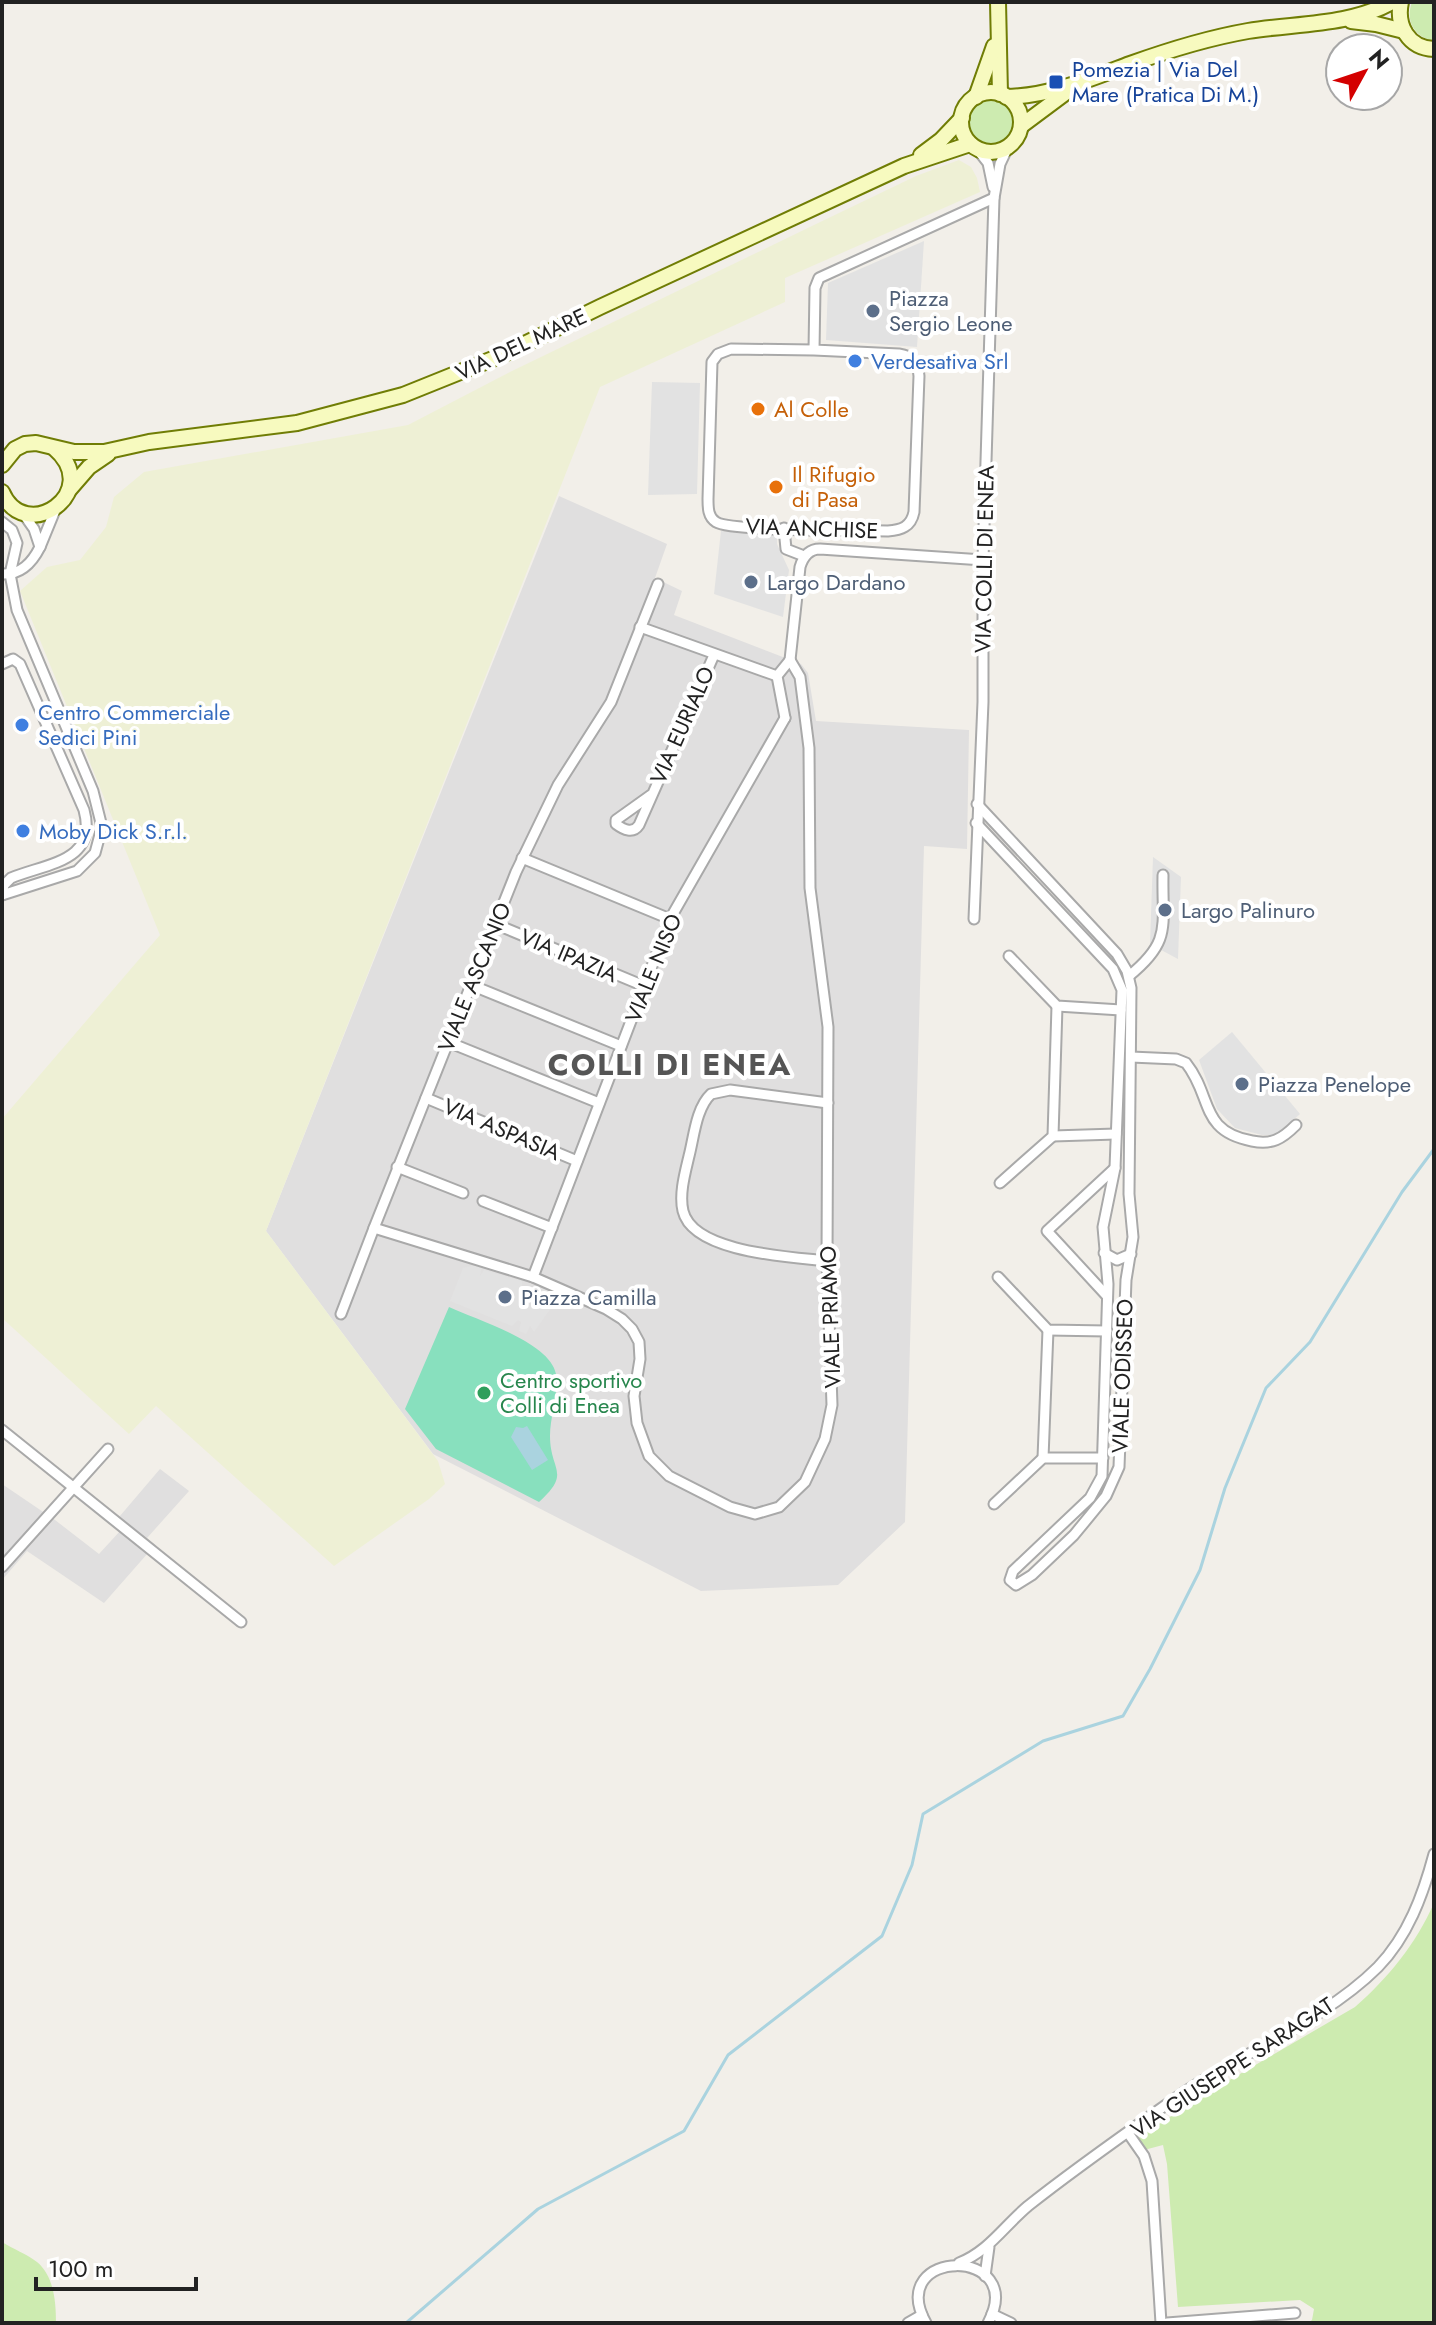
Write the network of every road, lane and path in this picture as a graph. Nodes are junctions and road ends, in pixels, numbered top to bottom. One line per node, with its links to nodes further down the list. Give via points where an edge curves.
1 (998, 2): 5 (main road)
2 (1392, 2): 4 (main road)
3 (1401, 2): 6 (main road)
4 (1338, 20): 6 (main road); 8 (main road, via 1215,38)
5 (997, 30): 9 (main road); 10 (main road)
6 (1404, 31): 7 (main road)
7 (1432, 52)
8 (1078, 84): 9 (main road); 12 (main road)
9 (1003, 96): 10 (main road); 12 (main road, via 1019,113)
10 (976, 97): 11 (main road)
11 (962, 118): 13 (main road, via 964,135); 15 (main road, VIA DEL MARE)
12 (1021, 126): 14 (main road)
13 (974, 147): 14 (main road, via 994,152); 15 (main road, VIA DEL MARE); 16 (street, VIA COLLI DI ENEA, via 989,167)
14 (1008, 147): 16 (street, VIA COLLI DI ENEA)
15 (904, 166): 19 (main road, VIA DEL MARE, via 500,356 414,391 297,423)
16 (994, 198): 17 (street, via 819,278); 29 (street, VIA COLLI DI ENEA)
17 (814, 350): 26 (street, VIA ANCHISE, via 731,349 712,362 709,515 727,525); 26 (street, VIA ANCHISE, via 899,354 914,360 919,376 913,515 907,526 893,531)
18 (53, 448): 19 (main road, VIA DEL MARE, via 84,453); 20 (main road, VIA DEL MARE, via 25,444); 21 (main road, via 69,466)
19 (116, 449): 21 (main road, VIA DEL MARE, via 89,467)
20 (2, 465)
21 (69, 490): 24 (main road, VIA DEL MARE)
22 (2, 492): 23 (main road)
23 (11, 507): 24 (main road, via 33,515); 27 (street, via 34,529)
24 (56, 508): 27 (street)
25 (2, 522): 30 (street, via 17,543)
26 (784, 528): 28 (street, via 786,549)
27 (40, 547): 30 (street, via 29,564)
28 (804, 556): 29 (street, via 817,549); 34 (street)
29 (983, 560): 40 (street, VIA COLLI DI ENEA)
30 (6, 574): 44 (street, via 93,791 102,827 95,853 77,871)
31 (658, 584): 32 (street, VIALE ASCANIO)
32 (640, 627): 33 (street); 42 (street, VIALE ASCANIO, via 611,702 562,779)
33 (714, 655): 36 (street); 39 (street, VIA EURIALO)
34 (790, 660): 36 (street); 38 (street, VIALE PRIAMO, via 800,677)
35 (2, 664): 44 (street, via 13,659 20,664 84,810 87,828 73,856 11,878)
36 (777, 676): 37 (street)
37 (785, 718): 38 (street); 45 (street, VIALE NISO)
38 (805, 719): 61 (street, VIALE PRIAMO, via 810,888 827,1013)
39 (651, 795)
40 (977, 804): 41 (street, VIA COLLI DI ENEA); 47 (street)
41 (976, 823): 46 (street, VIA COLLI DI ENEA); 49 (street, VIALE ODISSEO)
42 (522, 858): 45 (street); 48 (street, VIALE ASCANIO)
43 (1163, 875): 51 (street, via 1161,940)
44 (2, 895)
45 (670, 919): 53 (street, VIALE NISO)
46 (974, 919)
47 (1089, 923): 49 (street); 51 (street)
48 (495, 924): 52 (street, VIALE ASCANIO); 53 (street, VIA IPAZIA)
49 (1080, 934): 55 (street, VIALE ODISSEO, via 1120,980)
50 (1009, 956): 54 (street)
51 (1129, 976): 58 (street, VIALE ODISSEO)
52 (471, 985): 56 (street, VIALE ASCANIO); 57 (street)
53 (644, 986): 57 (street, VIALE NISO)
54 (1057, 1006): 55 (street); 64 (street)
55 (1121, 1010): 63 (street, VIALE ODISSEO)
56 (448, 1042): 59 (street, VIALE ASCANIO); 60 (street)
57 (621, 1046): 60 (street, VIALE NISO)
58 (1131, 1057): 62 (street, via 1186,1063 1215,1122 1228,1134 1269,1143); 72 (street, VIALE ODISSEO)
59 (426, 1098): 65 (street, VIA ASPASIA); 66 (street, VIALE ASCANIO)
60 (599, 1103): 65 (street, VIALE NISO)
61 (828, 1103): 77 (street, VIALE PRIAMO); 77 (street, via 730,1090 711,1094 695,1133 682,1207 692,1226 723,1243)
62 (1296, 1125)
63 (1116, 1134): 64 (street); 67 (street, VIALE ODISSEO)
64 (1053, 1136): 68 (street)
65 (577, 1161): 74 (street, VIALE NISO)
66 (397, 1167): 69 (street); 73 (street, VIALE ASCANIO)
67 (1115, 1168): 71 (street, VIALE ODISSEO); 80 (street, via 1047,1231)
68 (1000, 1183)
69 (463, 1193)
70 (483, 1201): 74 (street)
71 (1107, 1211): 72 (street, via 1119,1208); 75 (street, VIALE ODISSEO)
72 (1131, 1214): 76 (street, VIALE ODISSEO)
73 (374, 1228): 78 (street); 81 (street, VIALE ASCANIO)
74 (552, 1228): 78 (street, VIALE NISO)
75 (1104, 1253): 76 (street, via 1117,1260); 80 (street, VIALE ODISSEO)
76 (1131, 1254): 85 (street, VIALE ODISSEO)
77 (827, 1261): 78 (street, VIALE PRIAMO, via 832,1387 827,1433 801,1487 779,1507 761,1513 730,1507 658,1468 635,1413 637,1336 610,1311)
78 (533, 1277)
79 (998, 1277): 82 (street)
80 (1107, 1296): 83 (street, VIALE ODISSEO)
81 (341, 1314)
82 (1048, 1330): 83 (street); 88 (street)
83 (1107, 1331): 84 (street, VIALE ODISSEO)
84 (1106, 1362): 85 (street); 89 (street, VIALE ODISSEO)
85 (1123, 1363): 89 (street, VIALE ODISSEO, via 1120,1456 1111,1488 1057,1553 1024,1582 1012,1584 1013,1571 1093,1493)
86 (2, 1430): 90 (street)
87 (108, 1449): 90 (street)
88 (1043, 1458): 89 (street); 91 (street)
89 (1103, 1458)
90 (74, 1486): 92 (street); 93 (street)
91 (994, 1504)
92 (2, 1567)
93 (241, 1622)
94 (1434, 1854): 95 (street, VIA GIUSEPPE SARAGAT, via 1406,1929 1370,1974)
95 (1128, 2133): 96 (street, VIA GIUSEPPE SARAGAT, via 1020,2213); 104 (street, via 1145,2159 1154,2190)
96 (989, 2247): 97 (street, VIA GIUSEPPE SARAGAT); 98 (street)
97 (959, 2263): 98 (street); 100 (street, VIA GIUSEPPE SARAGAT, via 935,2270 926,2279 919,2303)
98 (985, 2276): 101 (street, via 994,2294)
99 (1295, 2313): 104 (street)
100 (924, 2319): 102 (street)
101 (990, 2319): 103 (street)
102 (908, 2323)
103 (1011, 2323)
104 (1164, 2323)

